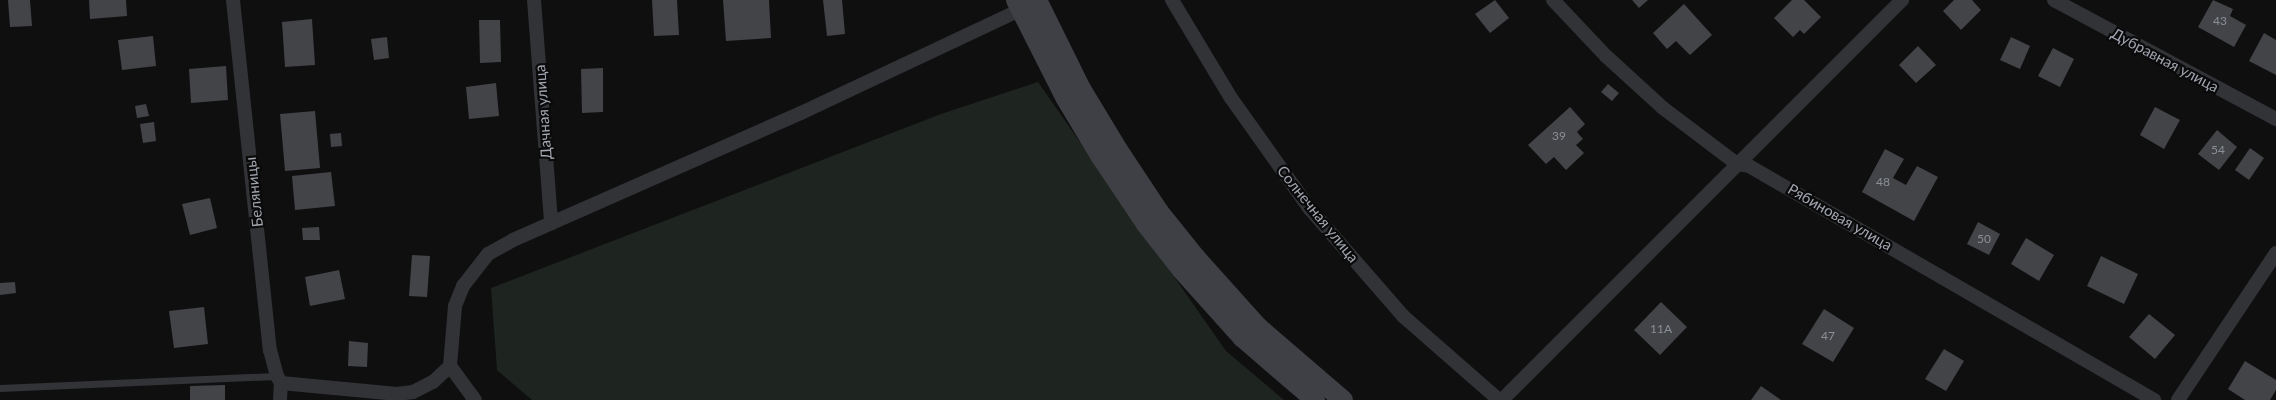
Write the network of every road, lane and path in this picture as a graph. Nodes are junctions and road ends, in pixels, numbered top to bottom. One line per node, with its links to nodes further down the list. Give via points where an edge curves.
1 (233, 0): 13 (street, Беляницы, via 270,350)
2 (534, 0): 10 (street, Дачная улица)
3 (1172, 0): 20 (street, Солнечная улица, via 1230,98 1310,209 1402,316)
4 (1553, 0): 9 (street, Рябиновая улица, via 1606,56 1663,108)
5 (1902, 0): 9 (street)
6 (2054, 0): 8 (street, Дубравная улица)
7 (1028, 3): 10 (street, via 801,113); 18 (main road, via 1065,97 1146,224 1244,338); 19 (main road, via 1159,212 1258,327)
8 (2276, 119)
9 (1736, 164): 20 (street); 21 (street, Рябиновая улица, via 1749,166)
10 (551, 223): 12 (street, via 488,254 473,270 456,306)
11 (2276, 253): 22 (street)
12 (450, 366): 15 (street, via 433,382); 17 (street)
13 (279, 379): 14 (lane); 15 (street); 16 (street, Беляницы)
14 (0, 388)
15 (397, 397)
16 (280, 400)
17 (476, 400)
18 (1315, 400)
19 (1343, 400)
20 (1500, 400)
21 (2154, 400)
22 (2178, 400)

